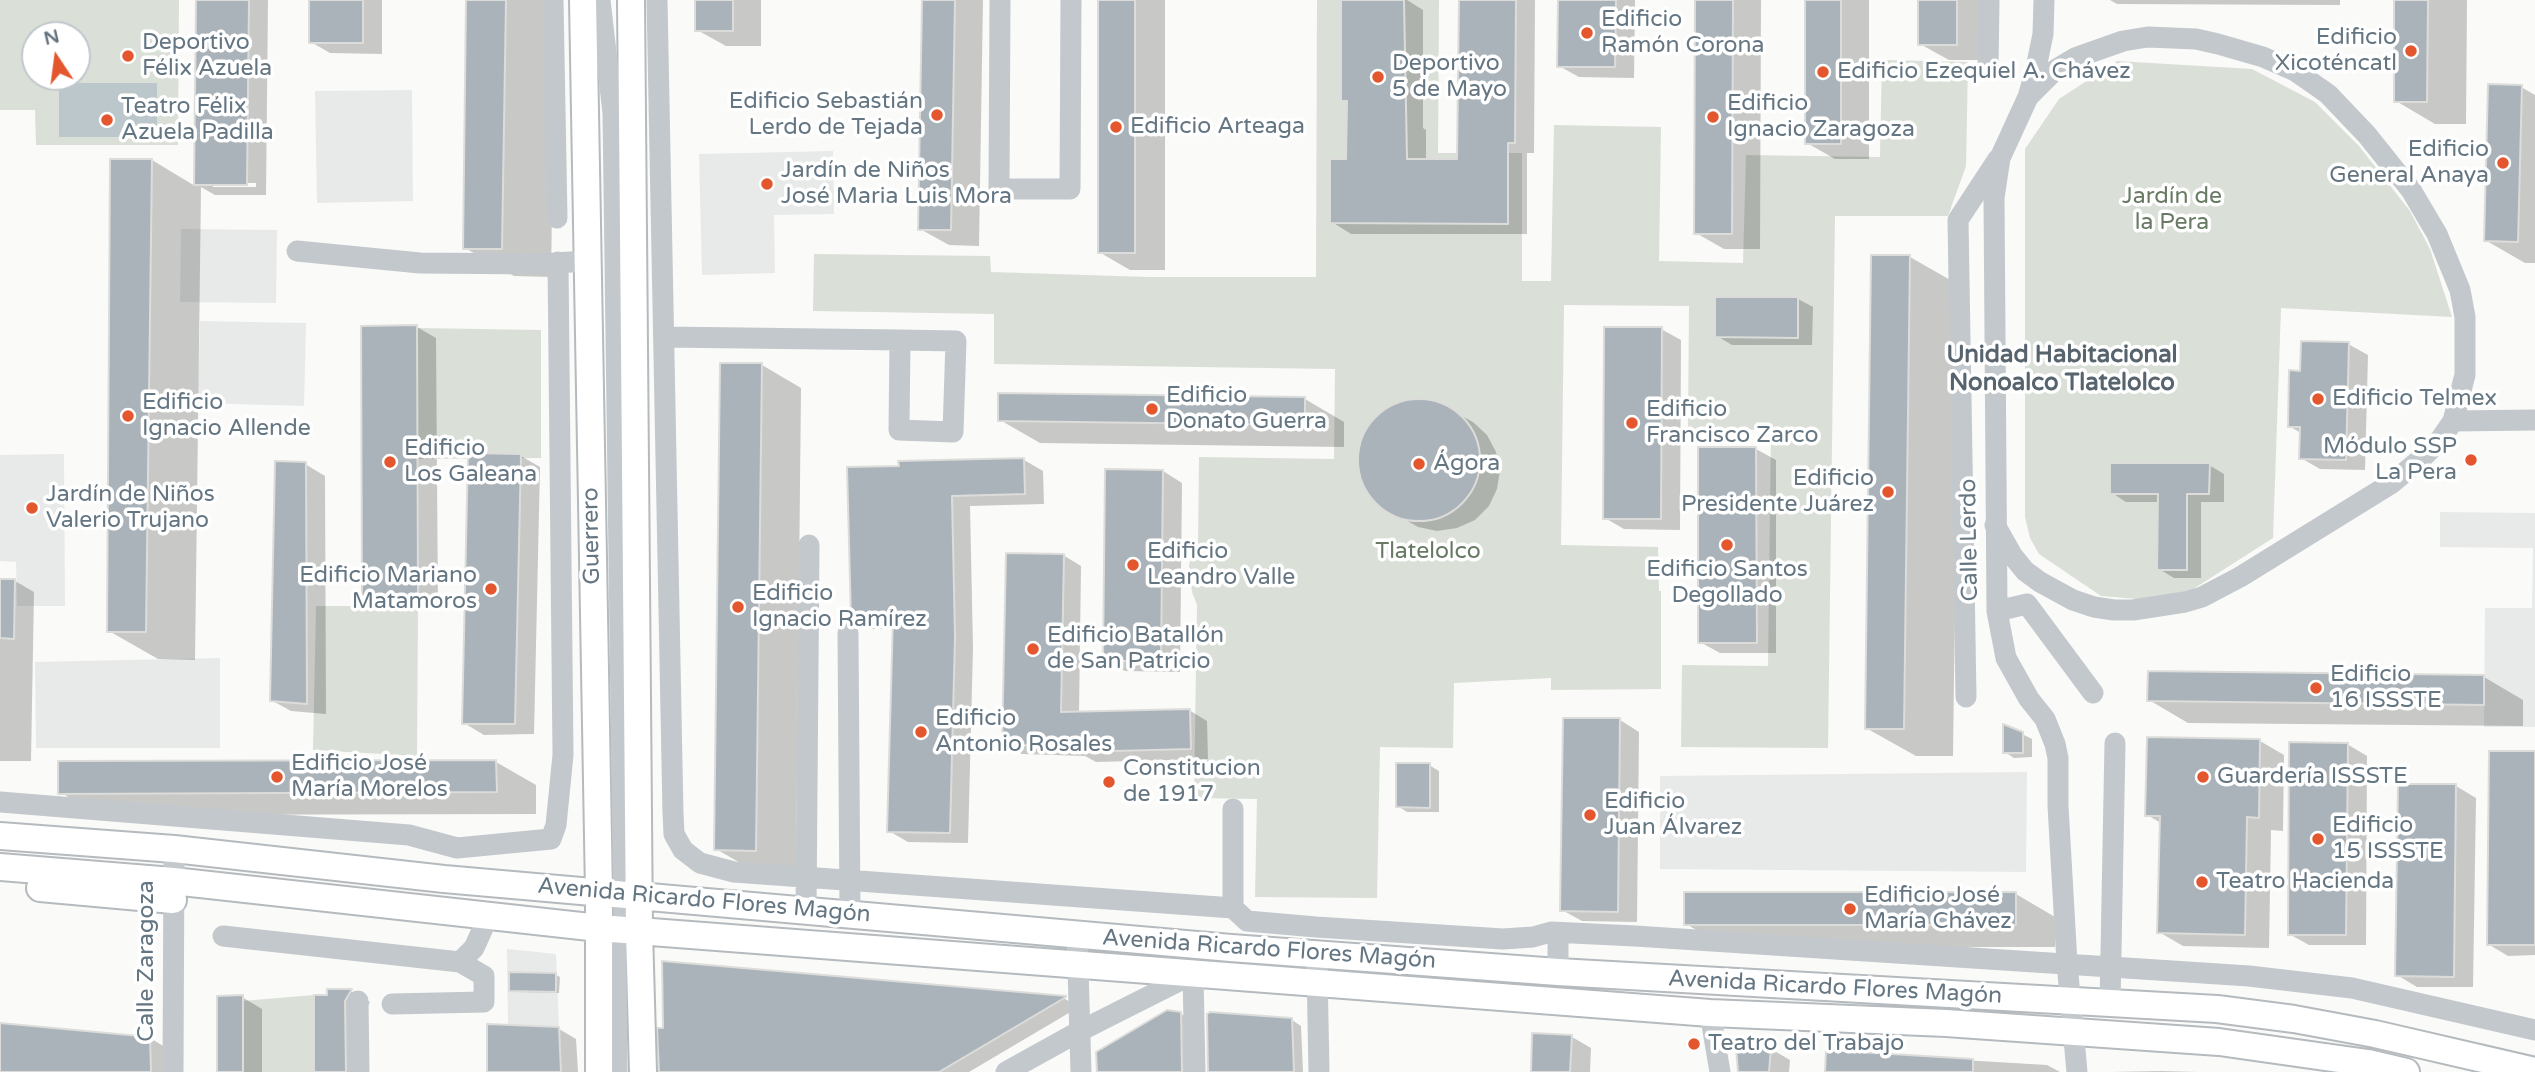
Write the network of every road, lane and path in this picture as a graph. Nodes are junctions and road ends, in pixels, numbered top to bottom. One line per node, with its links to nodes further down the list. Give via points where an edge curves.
1 (553, 0): 14 (street)
2 (583, 0): 15 (main road, Guerrero)
3 (600, 0): 13 (street)
4 (623, 0): 13 (street)
5 (631, 0): 13 (main road, Guerrero)
6 (657, 0): 13 (street)
7 (1000, 0): 8 (street, via 999,189 1070,189)
8 (1070, 0)
9 (1989, 0): 11 (street)
10 (2044, 0): 12 (street, Calle Lerdo, via 2043,34)
11 (1988, 69)
12 (2028, 97): 18 (street, Calle Lerdo); 26 (street, via 2055,70 2075,58 2123,41 2160,37 2241,49 2295,71 2328,94 2411,190 2450,262 2467,335 2465,374)
13 (635, 111): 16 (street); 17 (main road, Guerrero); 45 (street)
14 (555, 120): 15 (street); 19 (street)
15 (585, 121): 21 (main road, Guerrero)
16 (661, 157): 17 (street); 23 (street)
17 (634, 158): 45 (main road, Guerrero)
18 (2000, 158): 27 (street, Calle Lerdo, via 1994,198); 32 (street, via 1958,220)
19 (557, 218)
20 (297, 251): 22 (street, via 420,263)
21 (587, 261): 22 (street); 45 (main road, Guerrero)
22 (558, 262): 37 (street, via 563,755 556,825 551,839)
23 (665, 337): 24 (street); 40 (street, via 674,834 683,850 715,869)
24 (900, 340): 24 (street, via 956,341 953,432 899,430)
25 (2535, 420): 26 (street)
26 (2454, 421): 27 (street, via 2423,457 2392,482 2240,577 2185,602 2114,610 2073,600 2025,571)
27 (1995, 525): 29 (street, Calle Lerdo)
28 (809, 544): 40 (street)
29 (1997, 611): 31 (street, via 2027,604); 58 (street, Calle Lerdo, via 2006,658 2045,719 2058,758)
30 (848, 633): 41 (street)
31 (2093, 693)
32 (1966, 697)
33 (2115, 743): 60 (street)
34 (0, 802): 37 (street, via 409,835)
35 (1233, 809): 47 (street)
36 (0, 836): 38 (main road, Avenida Ricardo Flores Magón)
37 (457, 848): 42 (street, via 446,862)
38 (174, 849): 42 (main road, Avenida Ricardo Flores Magón); 44 (street, Calle Zaragoza)
39 (0, 867): 44 (main road, Avenida Ricardo Flores Magón)
40 (806, 877): 41 (street); 48 (street)
41 (850, 878): 47 (street); 49 (street)
42 (444, 879): 45 (main road, Avenida Ricardo Flores Magón)
43 (0, 884): 44 (main road)
44 (173, 891): 50 (main road, Avenida Ricardo Flores Magón); 73 (street, Calle Zaragoza)
45 (620, 894): 46 (main road, Avenida Ricardo Flores Magón); 51 (main road, Guerrero); 51 (main road, Guerrero)
46 (710, 902): 48 (main road, Avenida Ricardo Flores Magón); 53 (main road, via 692,914 694,928)
47 (1233, 908): 52 (street, via 1247,921 1316,927 1503,939)
48 (806, 911): 49 (main road, Avenida Ricardo Flores Magón)
49 (850, 913): 54 (main road, Avenida Ricardo Flores Magón)
50 (488, 917): 51 (main road, Avenida Ricardo Flores Magón); 57 (street, via 474,948)
51 (621, 930): 53 (main road, Avenida Ricardo Flores Magón); 75 (main road, Guerrero); 76 (street, via 616,960); 77 (street, via 634,959); 78 (main road, Guerrero)
52 (1558, 933): 58 (street); 61 (street)
53 (701, 935): 59 (main road, Avenida Ricardo Flores Magón)
54 (1077, 935): 56 (main road, Avenida Ricardo Flores Magón); 59 (street)
55 (223, 936): 57 (street)
56 (1316, 954): 61 (main road, Avenida Ricardo Flores Magón); 63 (street)
57 (460, 962): 66 (street, via 484,976 484,1002)
58 (2067, 963): 60 (street); 65 (street, Calle Lerdo)
59 (1079, 964): 62 (main road, Avenida Ricardo Flores Magón); 70 (street)
60 (2109, 967): 67 (street); 69 (street, via 2352,988)
61 (1558, 972): 65 (main road, Avenida Ricardo Flores Magón)
62 (1193, 974): 63 (main road, Avenida Ricardo Flores Magón); 70 (street); 81 (street)
63 (1317, 984): 68 (main road, Avenida Ricardo Flores Magón); 82 (street)
64 (358, 1001): 74 (street)
65 (2072, 1002): 67 (main road, Avenida Ricardo Flores Magón); 71 (street, Calle Lerdo)
66 (392, 1004)
67 (2110, 1004): 72 (main road, Avenida Ricardo Flores Magón, via 2217,1009 2294,1019)
68 (1710, 1013): 71 (main road, Avenida Ricardo Flores Magón); 83 (street)
69 (2535, 1030)
70 (1080, 1031): 79 (street); 80 (street)
71 (2074, 1032): 84 (street, Calle Lerdo); 85 (main road, Avenida Ricardo Flores Magón, via 2219,1042)
72 (2535, 1070)
73 (173, 1072)
74 (359, 1072)
75 (598, 1072)
76 (617, 1072)
77 (635, 1072)
78 (643, 1072)
79 (1006, 1072)
80 (1081, 1072)
81 (1195, 1072)
82 (1319, 1072)
83 (1720, 1072)
84 (2077, 1072)
85 (2406, 1072)

